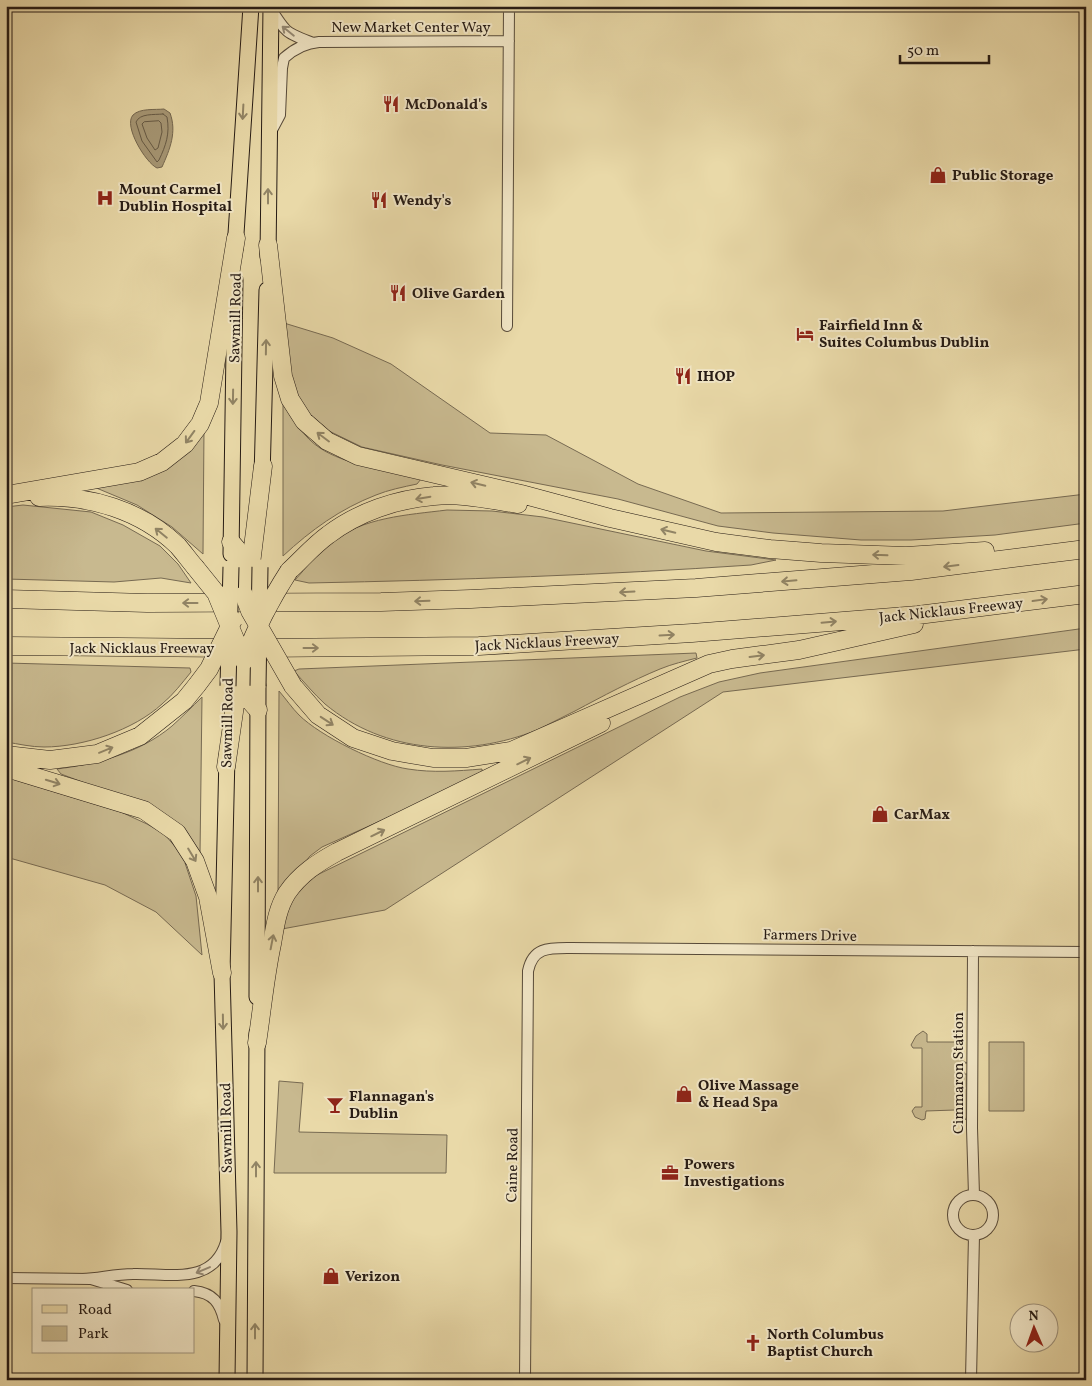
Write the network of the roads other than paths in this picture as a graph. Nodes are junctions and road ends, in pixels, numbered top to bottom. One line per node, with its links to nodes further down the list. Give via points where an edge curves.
1 (251, 6): 7 (main road, Sawmill Road, one-way to 7)
2 (509, 6): 4 (street, New Market Center Way)
3 (271, 7): 5 (street, New Market Center Way, one-way to 3, via 290,34 282,27); 6 (main road, Sawmill Road)
4 (509, 41): 5 (street, New Market Center Way); 9 (street, New Market Center Way)
5 (313, 42): 6 (street, New Market Center Way, via 284,58 280,115)
6 (269, 137): 8 (main road, Sawmill Road, one-way to 6)
7 (236, 238): 11 (highway, one-way to 11, via 210,403 185,444 162,462 139,472); 13 (main road, Sawmill Road, one-way to 13)
8 (268, 245): 10 (main road, Sawmill Road, one-way to 8); 12 (highway, one-way to 8, via 358,456 327,441 304,421 290,399 283,376)
9 (507, 326)
10 (263, 466): 16 (highway)
11 (6, 496): 21 (highway, one-way to 11, bridge, via 216,593 178,546 153,526 123,510 82,498)
12 (610, 518): 14 (highway, one-way to 12, via 906,556 821,553 716,542); 22 (highway, one-way to 22, bridge, via 470,497 435,496 398,502 361,514 328,535 289,571)
13 (231, 542): 16 (highway)
14 (1086, 545)
15 (1086, 549): 19 (highway, one-way to 19, via 911,571 696,588 490,598 147,603)
16 (245, 567): 17 (highway); 21 (main road, Sawmill Road, bridge); 22 (main road, Sawmill Road, bridge)
17 (244, 594): 21 (highway, bridge); 22 (highway, bridge)
18 (1086, 594): 20 (highway, Jack Nicklaus Freeway, one-way to 18)
19 (6, 599)
20 (995, 606): 23 (highway, Jack Nicklaus Freeway, one-way to 20, via 479,646 692,633); 26 (highway, one-way to 20, via 709,664 800,650)
21 (230, 626): 24 (highway, bridge); 25 (main road, Sawmill Road, bridge); 28 (highway, one-way to 21, bridge, via 50,760 97,754 140,736 184,701 209,669)
22 (259, 626): 24 (highway, bridge); 25 (main road, Sawmill Road, bridge); 26 (highway, one-way to 26, bridge, via 293,686 318,715 352,738 392,751 433,758 466,758 511,751)
23 (6, 646)
24 (244, 661): 25 (highway)
25 (243, 686): 27 (highway); 29 (highway)
26 (652, 689): 35 (highway, one-way to 26, via 278,913 286,895 314,865 607,720)
27 (258, 710): 35 (main road, Sawmill Road, one-way to 27)
28 (6, 755)
29 (226, 766): 34 (main road, Sawmill Road)
30 (6, 768): 34 (highway, one-way to 34, via 144,810 177,833 195,861 208,897)
31 (973, 951): 32 (street, Farmers Drive); 33 (street, Farmers Drive, via 550,948); 36 (street, Cimmaron Station)
32 (1086, 952)
33 (536, 954): 46 (street, Caine Road, via 528,971)
34 (222, 973): 37 (main road, Sawmill Road, one-way to 37)
35 (257, 1043): 45 (main road, Sawmill Road, one-way to 35)
36 (974, 1195): 38 (street, via 990,1204 993,1215 989,1227); 38 (street, via 960,1200 953,1214 959,1229)
37 (228, 1232): 40 (street, one-way to 40, via 219,1258 198,1273 128,1274); 43 (main road, Sawmill Road)
38 (974, 1235): 47 (street)
39 (6, 1278): 40 (street)
40 (83, 1279): 41 (street)
41 (121, 1288)
42 (195, 1291): 43 (street, via 210,1295 220,1305)
43 (228, 1345): 44 (main road, Sawmill Road)
44 (227, 1380)
45 (255, 1380)
46 (525, 1380)
47 (971, 1380)

